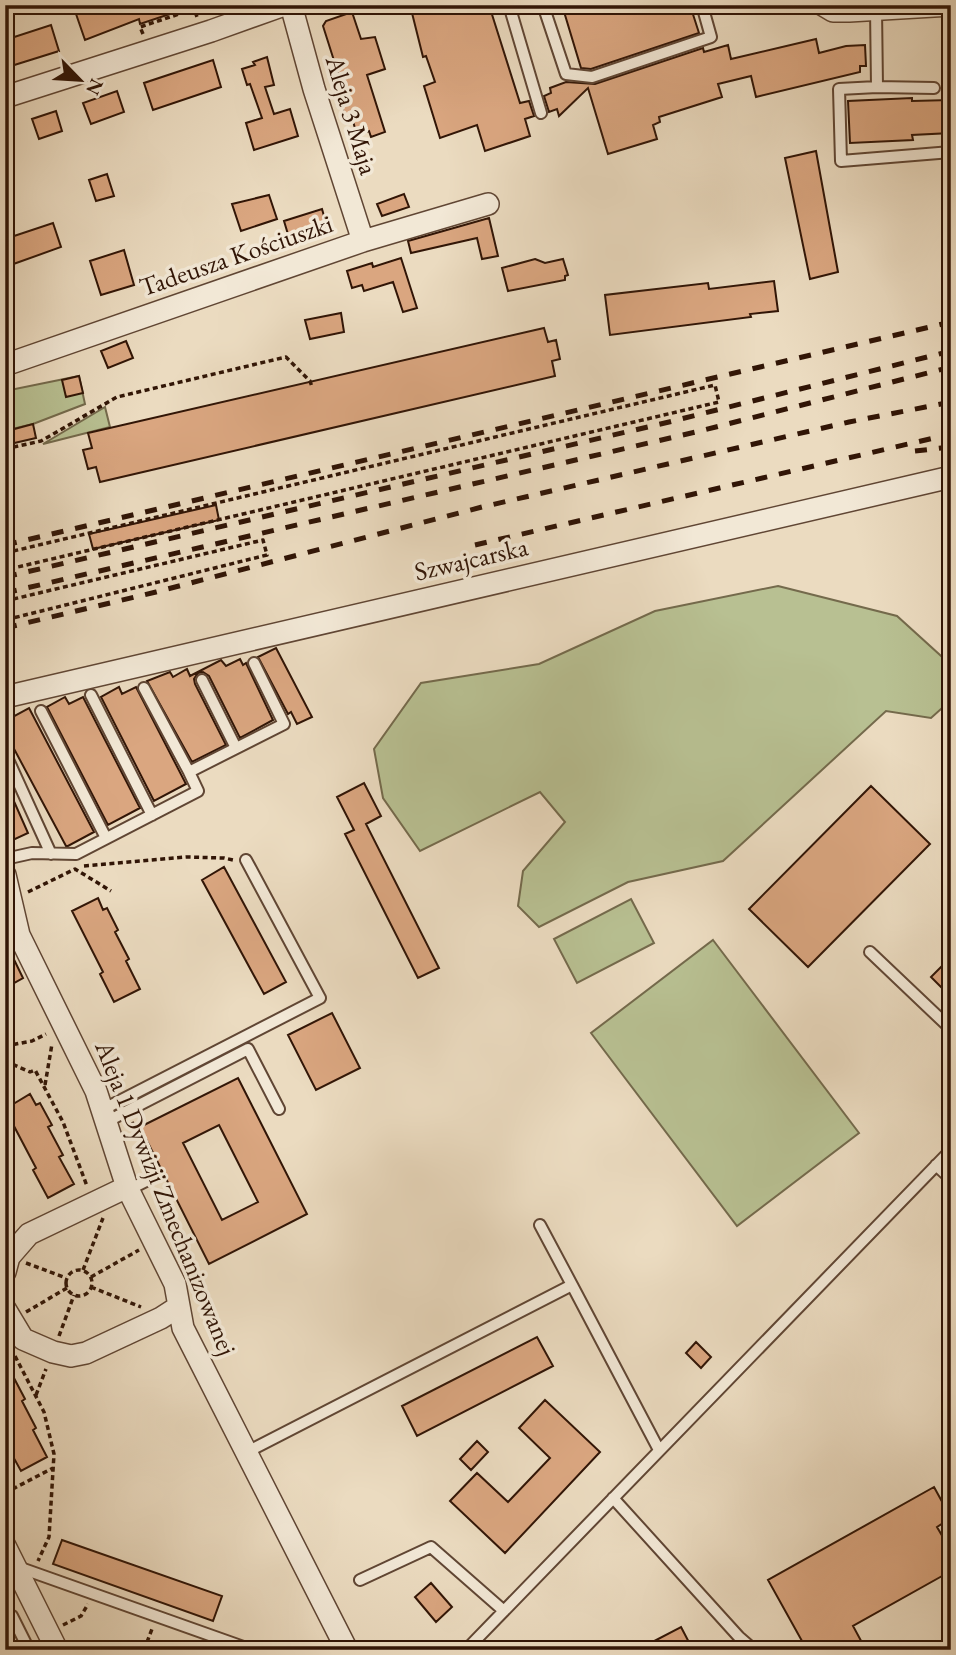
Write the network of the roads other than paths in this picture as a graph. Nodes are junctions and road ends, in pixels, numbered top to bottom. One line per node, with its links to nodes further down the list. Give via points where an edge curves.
1 (284, 5): 11 (street)
2 (291, 5): 15 (street, Aleja 3 Maja)
3 (509, 5): 12 (lane)
4 (543, 5): 5 (lane, via 566,74 592,77 711,37)
5 (702, 5)
6 (823, 5): 8 (street, via 834,11)
7 (951, 5): 8 (street)
8 (876, 9): 9 (lane)
9 (877, 87): 10 (lane); 13 (lane, via 839,89 841,161)
10 (933, 88)
11 (5, 97)
12 (541, 113)
13 (951, 152)
14 (488, 204): 15 (street, Tadeusza Kościuszki)
15 (363, 241): 16 (street, Tadeusza Kościuszki)
16 (5, 365)
17 (951, 477): 22 (street, Szwajcarska)
18 (254, 663): 24 (lane, via 284,724)
19 (202, 680): 24 (lane)
20 (144, 688): 26 (lane)
21 (91, 695): 27 (lane)
22 (5, 697)
23 (41, 711): 28 (lane)
24 (236, 748): 26 (lane)
25 (5, 753): 29 (lane)
26 (189, 772): 27 (lane, via 198,791)
27 (152, 815): 28 (lane)
28 (106, 838): 29 (lane, via 76,854)
29 (51, 854): 30 (lane)
30 (5, 859)
31 (246, 860): 36 (lane, via 320,998)
32 (5, 875): 36 (street, Aleja 1 Dywizji Zmechanizowanej, via 19,935)
33 (870, 952): 34 (lane)
34 (951, 1029)
35 (279, 1109): 36 (lane, via 248,1049)
36 (104, 1116): 40 (street, Aleja 1 Dywizji Zmechanizowanej)
37 (951, 1150): 38 (lane)
38 (936, 1165): 39 (lane); 46 (lane)
39 (951, 1179)
40 (128, 1188): 42 (street, via 29,1234); 44 (street, Aleja 1 Dywizji Zmechanizowanej, via 174,1284)
41 (540, 1225): 43 (lane)
42 (7, 1264)
43 (572, 1285): 46 (lane); 47 (lane)
44 (169, 1312): 45 (street, via 71,1356 23,1339); 47 (street, Aleja 1 Dywizji Zmechanizowanej, via 183,1328)
45 (7, 1317)
46 (659, 1450): 48 (lane)
47 (245, 1453): 57 (street, Aleja 1 Dywizji Zmechanizowanej)
48 (613, 1498): 52 (lane); 59 (lane)
49 (5, 1546): 50 (street)
50 (26, 1566): 55 (street); 56 (lane)
51 (360, 1580): 52 (lane, via 431,1547)
52 (504, 1611): 58 (lane)
53 (5, 1615): 54 (lane, via 12,1616)
54 (29, 1650)
55 (57, 1650)
56 (252, 1650)
57 (348, 1650)
58 (466, 1650)
59 (754, 1650)

